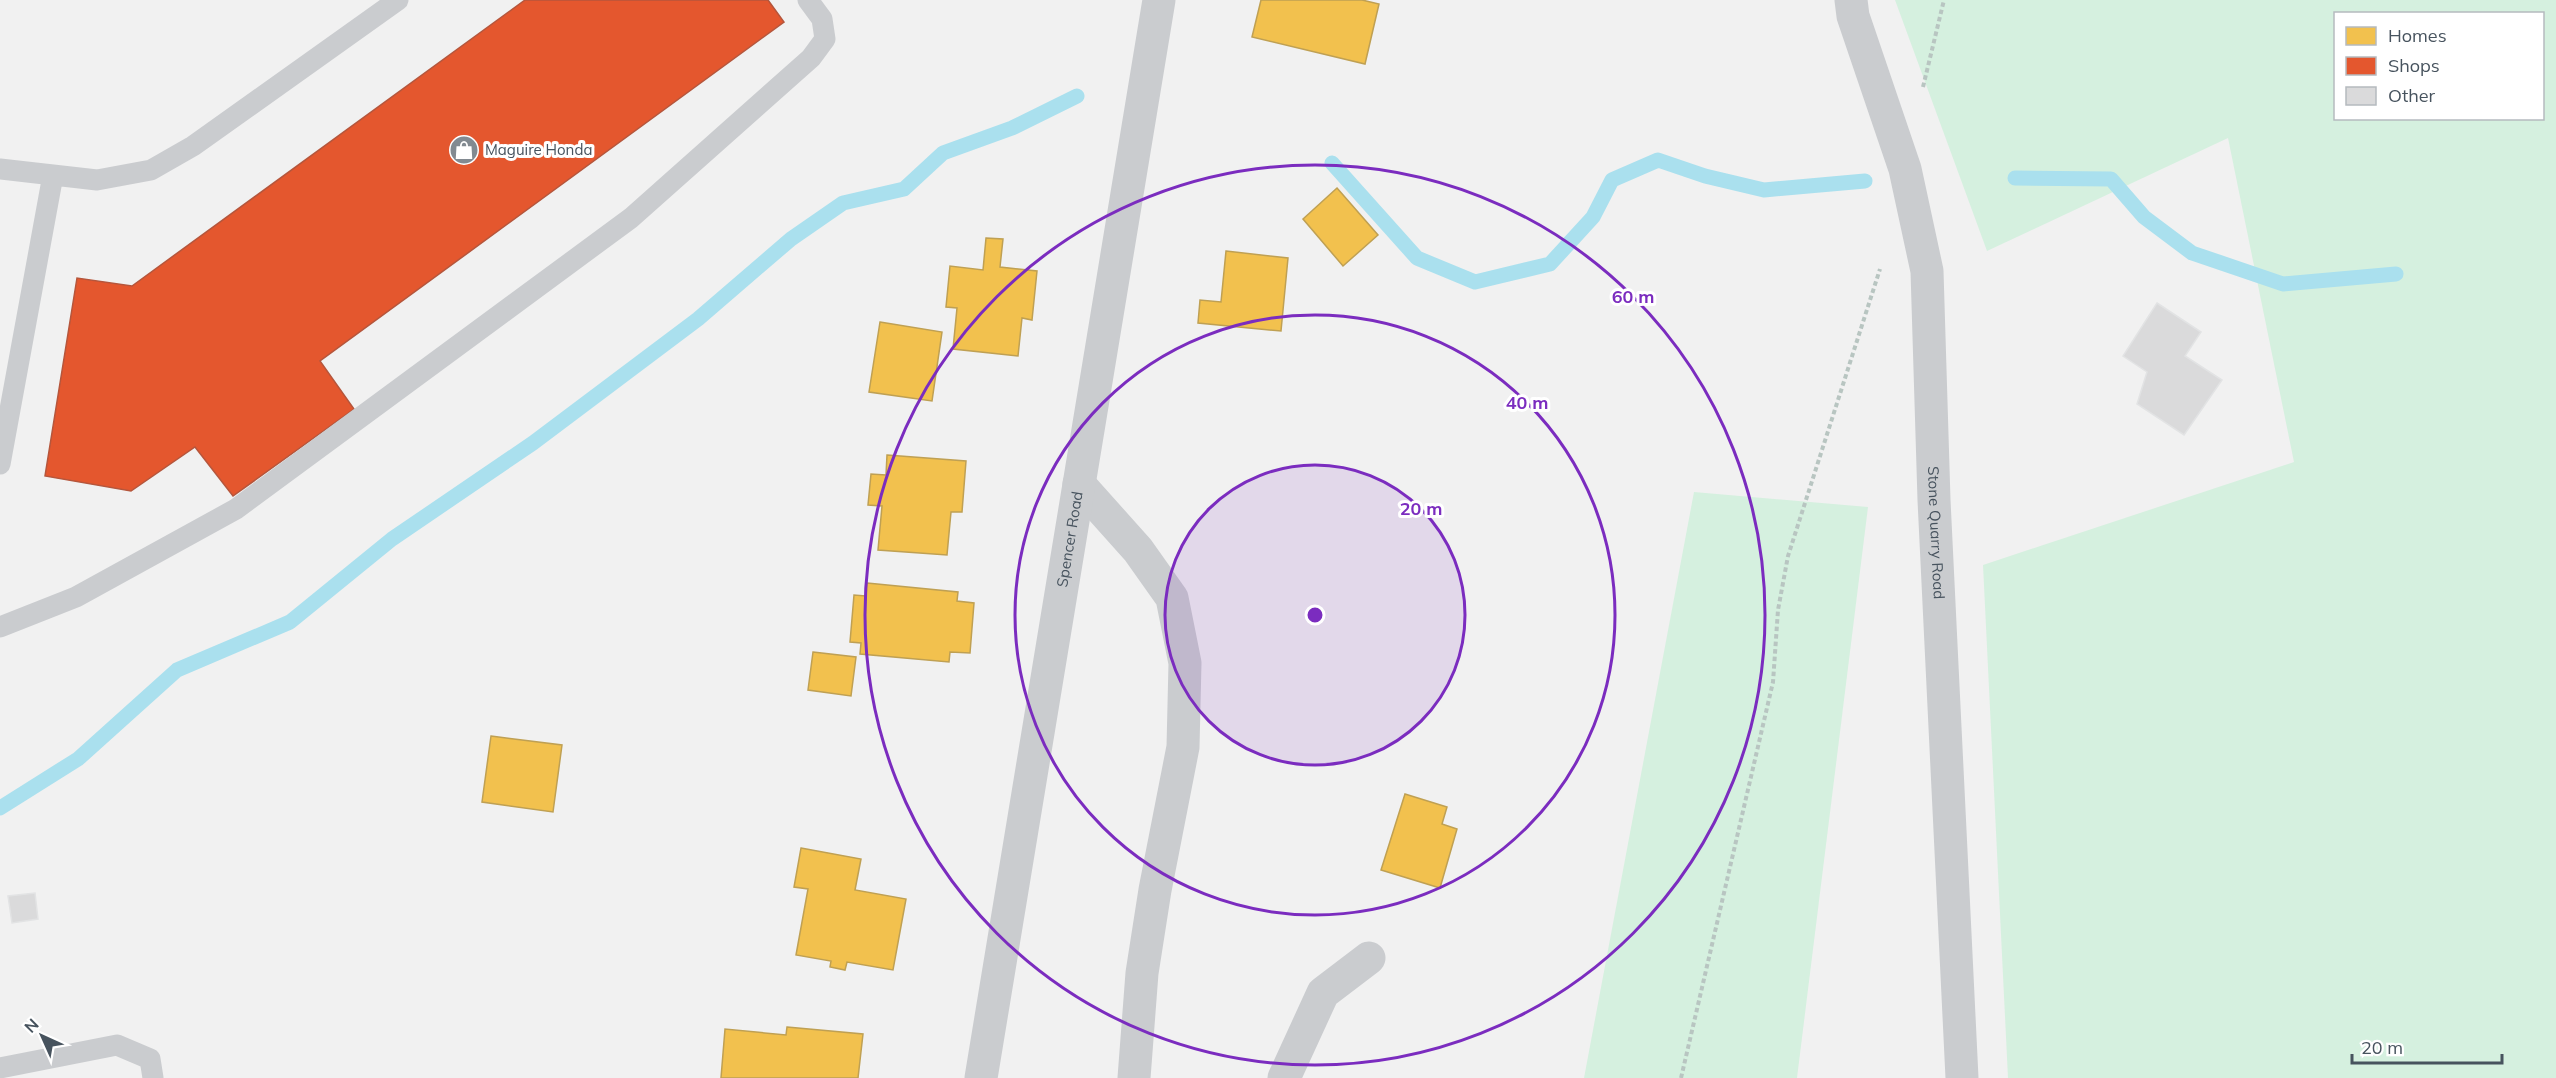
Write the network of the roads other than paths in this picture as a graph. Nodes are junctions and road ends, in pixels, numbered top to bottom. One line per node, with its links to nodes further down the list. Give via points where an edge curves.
1 (398, 0): 6 (lane, via 193,146 151,170 97,180)
2 (808, 0): 9 (lane, via 822,19 825,39 811,58 631,218 236,509 76,597)
3 (1159, 0): 8 (street, Spencer Road)
4 (1851, 0): 16 (street, Stone Quarry Road, via 1905,169 1927,271)
5 (0, 169): 6 (lane)
6 (52, 175): 7 (lane)
7 (0, 464)
8 (1079, 484): 13 (street, Spencer Road); 14 (street, via 1138,550 1172,598 1185,663 1183,747 1153,902)
9 (0, 627)
10 (1369, 958): 15 (street, via 1323,993)
11 (0, 1068): 12 (lane, via 117,1045 150,1059)
12 (153, 1078)
13 (981, 1078)
14 (1134, 1078)
15 (1284, 1078)
16 (1962, 1078)

